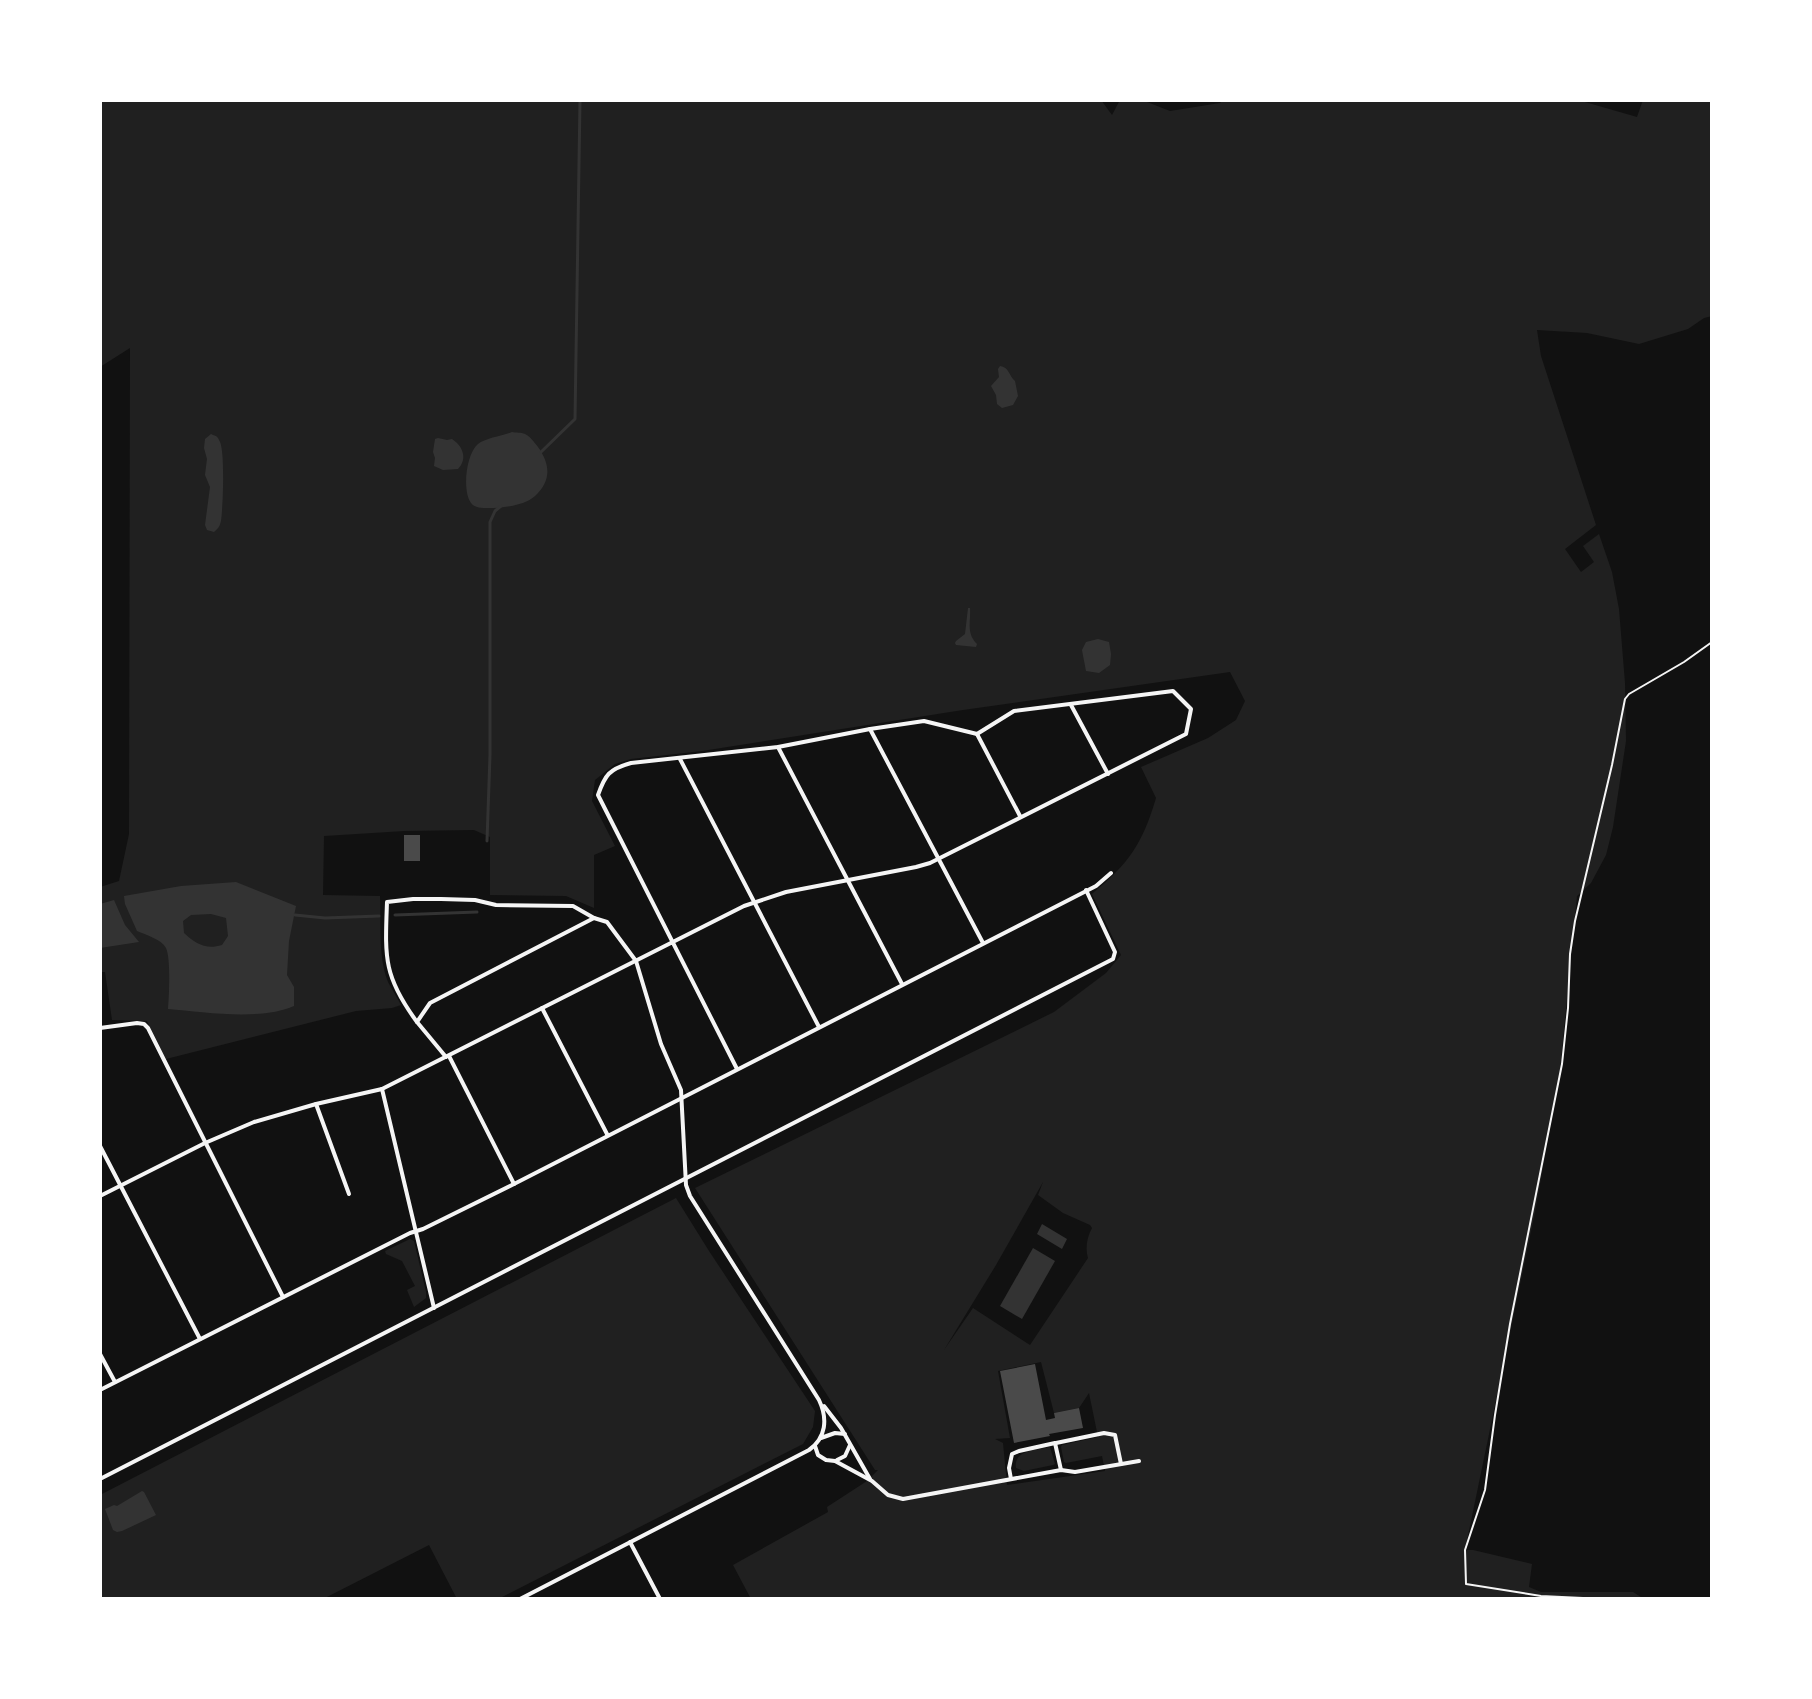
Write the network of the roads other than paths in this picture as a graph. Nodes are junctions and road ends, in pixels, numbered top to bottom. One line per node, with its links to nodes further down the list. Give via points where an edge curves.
1 (1071, 704): 3 (street, via 1014,711); 6 (street); 6 (street, via 1173,691 1191,709 1186,734)
2 (870, 729): 3 (street, via 924,721); 4 (street); 8 (street)
3 (977, 734): 7 (street)
4 (778, 747): 5 (street); 10 (street)
5 (680, 758): 12 (street); 14 (street, via 617,767 605,777 598,795)
6 (1108, 774): 7 (street)
7 (1020, 816): 8 (street)
8 (938, 858): 10 (street); 15 (street)
9 (1111, 873): 11 (street)
10 (846, 880): 12 (street); 17 (street)
11 (1086, 890): 15 (street); 30 (street, via 1115,952 1113,959)
12 (754, 901): 14 (street); 20 (street)
13 (594, 918): 16 (street, via 607,922); 19 (street, via 430,1003); 19 (street, via 573,906 441,899 387,902 389,973)
14 (672, 942): 16 (street); 23 (street)
15 (983, 943): 17 (street)
16 (636, 961): 18 (street); 25 (street)
17 (902, 984): 20 (street)
18 (542, 1008): 22 (street); 27 (street)
19 (417, 1022): 22 (street)
20 (819, 1027): 23 (street)
21 (100, 1028): 28 (street, via 137,1023 148,1028)
22 (448, 1056): 24 (street); 31 (street)
23 (737, 1069): 25 (street)
24 (382, 1089): 26 (street); 35 (street)
25 (682, 1097): 27 (street); 30 (street)
26 (316, 1104): 28 (street); 33 (street)
27 (607, 1135): 31 (street)
28 (205, 1143): 32 (street); 36 (street)
29 (100, 1146): 32 (street)
30 (686, 1179): 37 (street); 42 (street, via 690,1196)
31 (514, 1184): 35 (street)
32 (121, 1186): 34 (street); 38 (street)
33 (349, 1194)
34 (100, 1196)
35 (416, 1231): 36 (street); 37 (street)
36 (283, 1297): 38 (street)
37 (434, 1308): 52 (street)
38 (200, 1339): 40 (street)
39 (100, 1354): 40 (street)
40 (115, 1382): 41 (street)
41 (100, 1390)
42 (819, 1400): 43 (street); 44 (street, via 825,1421)
43 (845, 1434): 44 (street); 46 (street)
44 (821, 1438): 47 (street)
45 (1055, 1443): 50 (street, via 1115,1435); 51 (street); 53 (street, via 1012,1454)
46 (850, 1445): 48 (street); 54 (street)
47 (815, 1446): 48 (street, via 818,1455); 55 (street)
48 (835, 1461): 54 (street)
49 (1139, 1461): 50 (street)
50 (1121, 1464): 51 (street)
51 (1061, 1470): 53 (street)
52 (100, 1479)
53 (1011, 1479): 54 (street, via 903,1499 888,1495)
54 (872, 1481)
55 (630, 1542): 56 (street); 57 (street)
56 (520, 1599)
57 (660, 1599)

